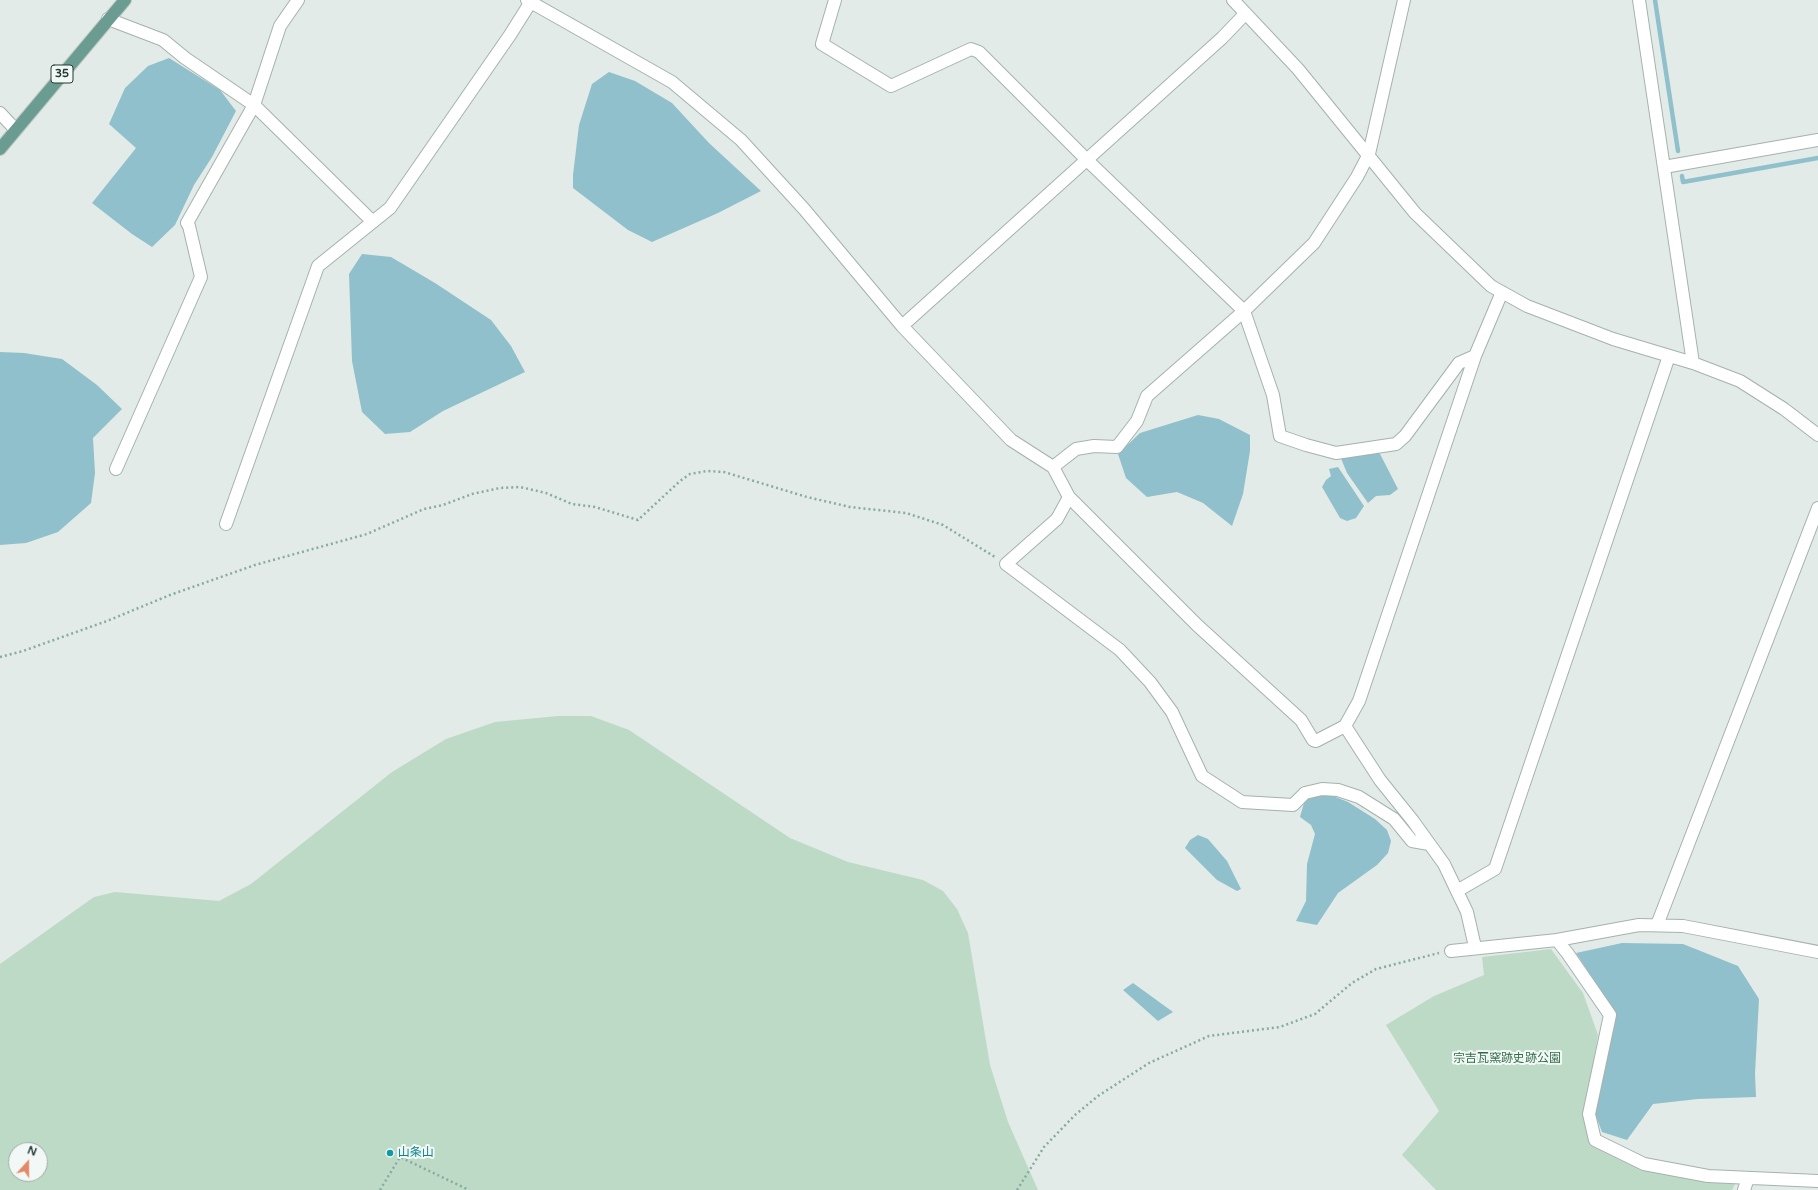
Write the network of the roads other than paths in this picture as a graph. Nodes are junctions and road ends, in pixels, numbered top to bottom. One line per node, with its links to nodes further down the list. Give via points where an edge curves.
1 (125, 0): 9 (main road, 35)
2 (298, 0): 10 (street, via 280,26)
3 (835, 0): 16 (street, via 822,44 891,86 971,48 979,52)
4 (1232, 0): 8 (street)
5 (1404, 0): 15 (street)
6 (1639, 0): 17 (street)
7 (530, 1): 18 (street, via 510,35 390,208); 21 (street, via 672,82 741,140 804,209)
8 (1245, 14): 15 (street, via 1298,69); 16 (street, via 1222,38)
9 (108, 19): 10 (street, via 162,40); 12 (main road, 35)
10 (254, 105): 18 (street); 27 (street, via 187,223 201,277)
11 (0, 113): 12 (street)
12 (16, 130): 14 (main road, 35)
13 (1818, 140): 17 (street)
14 (0, 149)
15 (1369, 154): 19 (street, via 1415,212 1491,286); 20 (street, via 1314,243)
16 (1087, 160): 20 (street); 21 (street)
17 (1664, 167): 24 (street)
18 (372, 222): 30 (street, via 318,266)
19 (1502, 292): 22 (street); 23 (street, via 1527,306 1613,339)
20 (1244, 311): 22 (street, via 1273,395 1280,436 1336,453 1396,444 1405,436 1460,363); 26 (street, via 1147,396 1137,421 1117,447 1094,446 1076,449)
21 (902, 326): 26 (street, via 1011,440)
22 (1475, 356): 31 (street, via 1359,701)
23 (1669, 356): 24 (street); 33 (street, via 1495,869)
24 (1693, 363): 25 (street, via 1740,381 1784,409)
25 (1818, 435)
26 (1053, 467): 28 (street)
27 (116, 469)
28 (1069, 497): 31 (street, via 1197,625 1301,720 1313,740 1316,741); 32 (street, via 1057,519 1006,564 1120,650 1150,682 1172,712 1202,776 1242,802 1293,804 1305,793 1322,789 1338,790 1358,797 1394,819 1412,841)
29 (1818, 508): 34 (street)
30 (226, 524)
31 (1346, 726): 32 (street, via 1380,780)
32 (1429, 844): 33 (street, via 1444,864)
33 (1457, 892): 36 (street, via 1467,912)
34 (1657, 925): 35 (street, via 1639,925); 38 (street, via 1683,926)
35 (1557, 940): 36 (street); 40 (street, via 1610,1015 1589,1114 1596,1140 1644,1164)
36 (1475, 947): 37 (street)
37 (1451, 950)
38 (1818, 952)
39 (1818, 1181): 40 (street)
40 (1746, 1184): 41 (street)
41 (1758, 1190)

